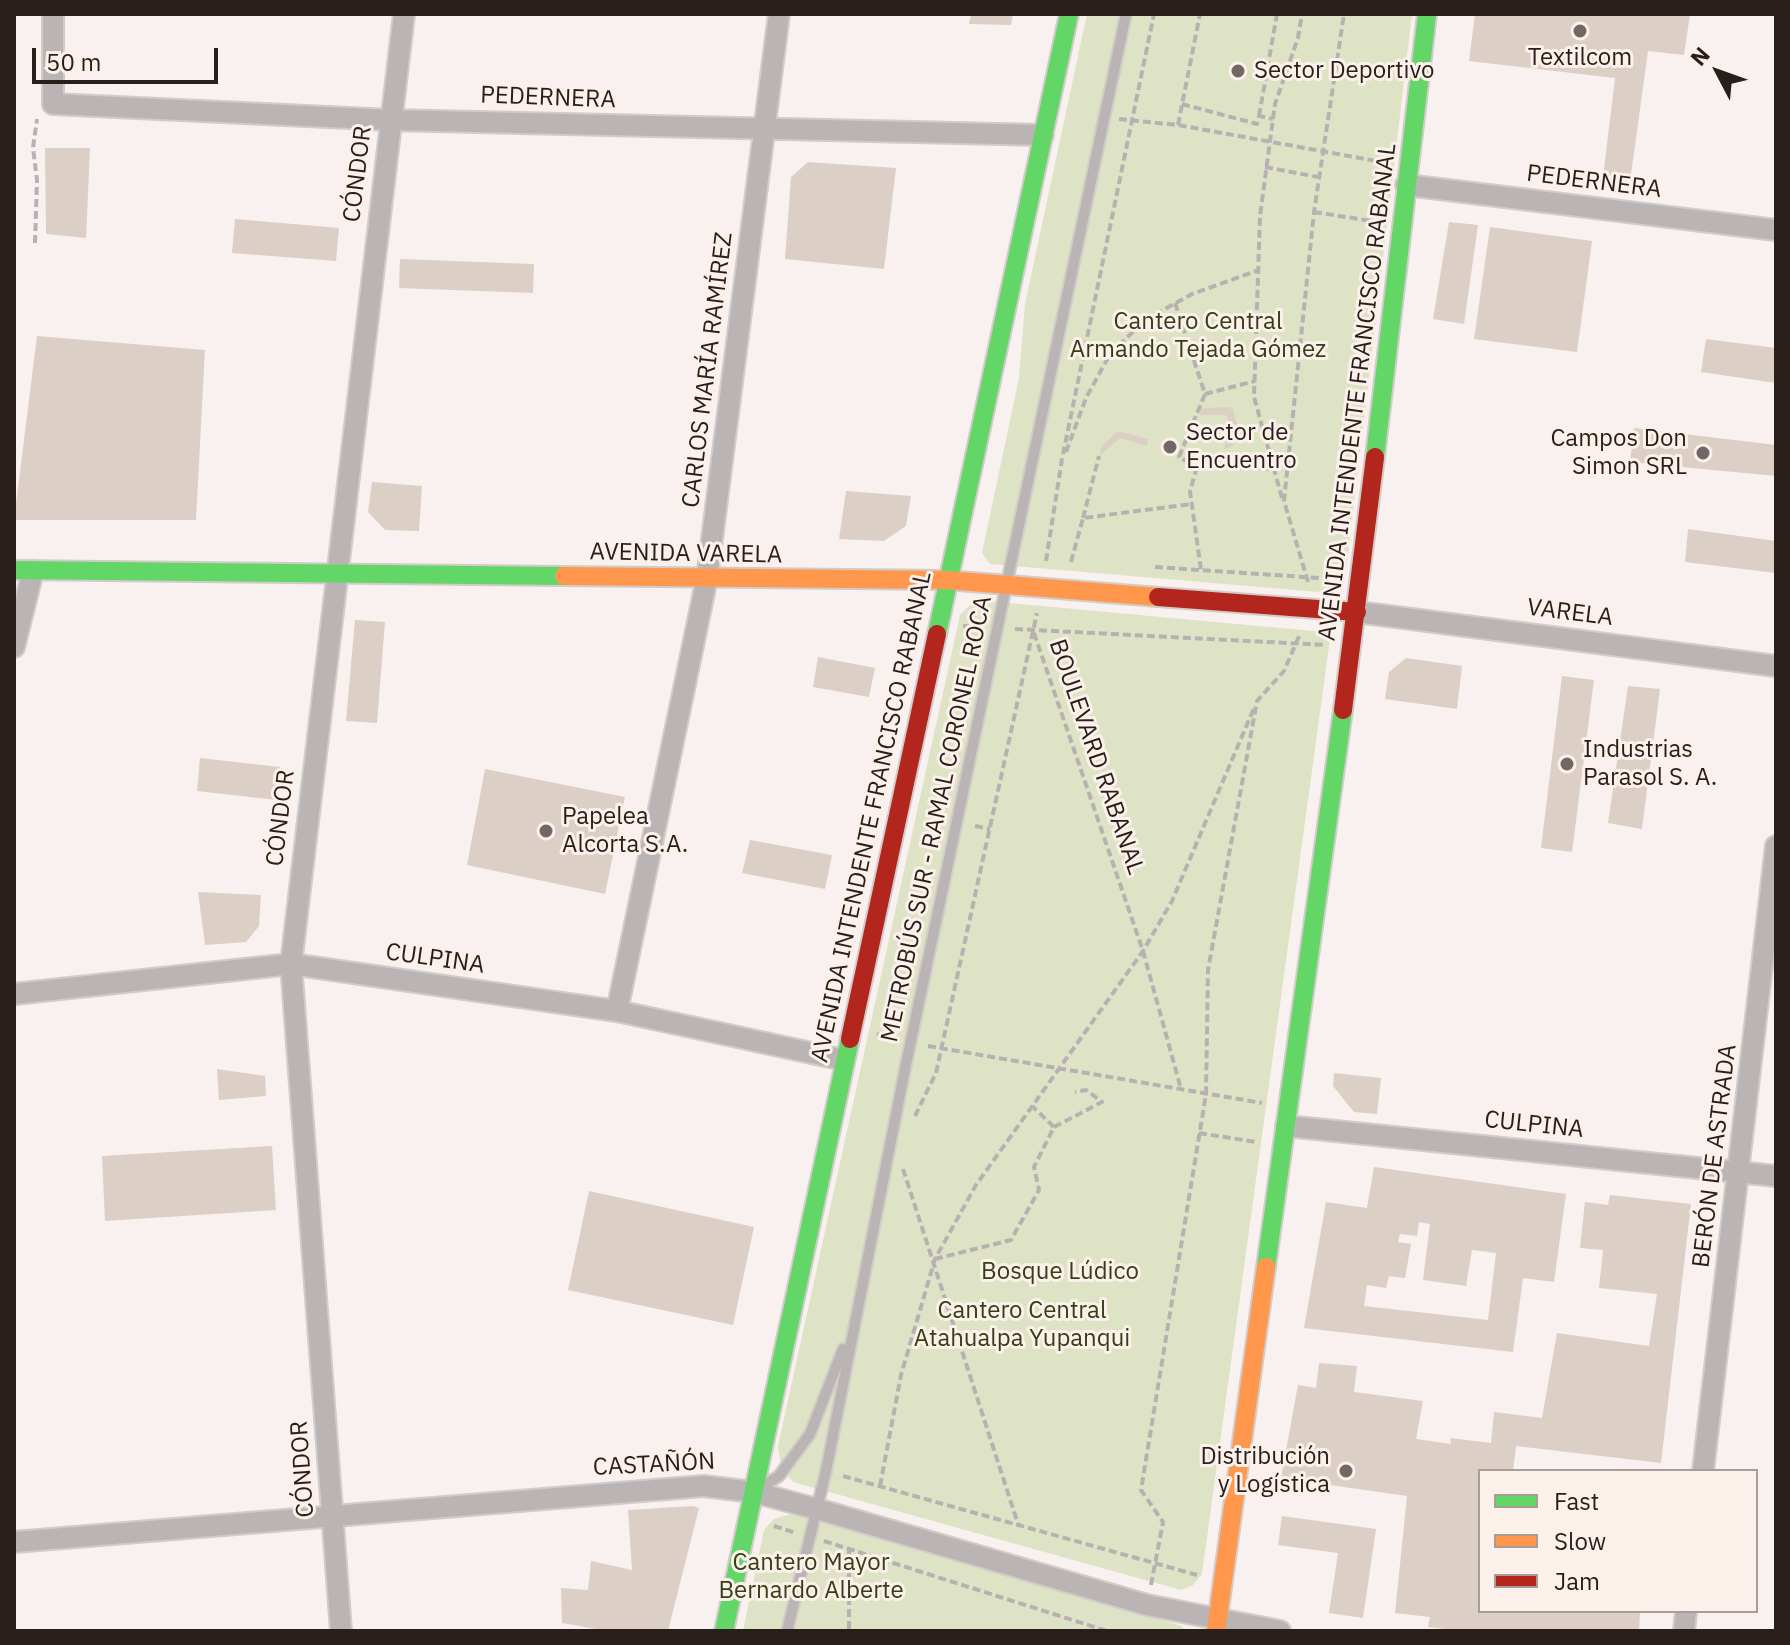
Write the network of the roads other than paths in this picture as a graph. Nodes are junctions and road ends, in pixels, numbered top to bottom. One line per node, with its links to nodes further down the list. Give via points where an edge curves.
1 (53, 14): 7 (street, PEDERNERA, via 53,104)
2 (404, 14): 7 (street, CÓNDOR)
3 (779, 14): 8 (street, CARLOS MARÍA RAMÍREZ)
4 (1069, 14): 9 (main road, AVENIDA INTENDENTE FRANCISCO RABANAL)
5 (1126, 14): 16 (lane, METROBÚS SUR - RAMAL CORONEL ROCA)
6 (1427, 14): 10 (main road, AVENIDA INTENDENTE FRANCISCO RABANAL)
7 (391, 120): 8 (street, PEDERNERA); 13 (street, CÓNDOR)
8 (764, 130): 9 (street, PEDERNERA); 14 (street, CARLOS MARÍA RAMÍREZ)
9 (1043, 135): 15 (main road, AVENIDA INTENDENTE FRANCISCO RABANAL)
10 (1407, 176): 11 (street, PEDERNERA); 17 (main road, AVENIDA INTENDENTE FRANCISCO RABANAL)
11 (1776, 230)
12 (23, 571): 13 (main road, AVENIDA VARELA); 18 (street)
13 (336, 573): 14 (main road, AVENIDA VARELA); 21 (street, CÓNDOR)
14 (707, 578): 15 (main road, AVENIDA VARELA); 23 (street, CARLOS MARÍA RAMÍREZ)
15 (946, 580): 16 (main road, AVENIDA VARELA); 24 (main road, AVENIDA INTENDENTE FRANCISCO RABANAL)
16 (1007, 584): 17 (main road, AVENIDA VARELA); 28 (lane, METROBÚS SUR - RAMAL CORONEL ROCA)
17 (1357, 612): 19 (street, VARELA); 25 (main road, AVENIDA INTENDENTE FRANCISCO RABANAL)
18 (14, 647)
19 (1776, 666)
20 (1776, 846): 26 (street, BERÓN DE ASTRADA)
21 (291, 964): 22 (street, CULPINA); 23 (street, CULPINA); 32 (street, CÓNDOR)
22 (14, 994)
23 (617, 1011): 24 (street, CULPINA)
24 (844, 1060): 30 (main road, AVENIDA INTENDENTE FRANCISCO RABANAL)
25 (1287, 1117): 26 (street, CULPINA); 34 (main road, AVENIDA INTENDENTE FRANCISCO RABANAL)
26 (1740, 1172): 27 (street, CULPINA); 29 (street, BERÓN DE ASTRADA)
27 (1776, 1176)
28 (852, 1325): 30 (lane, via 810,1434 779,1476); 31 (lane, METROBÚS SUR - RAMAL CORONEL ROCA)
29 (1703, 1469)
30 (753, 1492): 31 (street, CASTAÑÓN); 32 (street, CASTAÑÓN, via 704,1486); 36 (main road, AVENIDA INTENDENTE FRANCISCO RABANAL)
31 (817, 1509): 34 (street, CASTAÑÓN); 37 (lane, METROBÚS SUR - RAMAL CORONEL ROCA)
32 (332, 1513): 33 (street, CASTAÑÓN); 35 (street, CÓNDOR)
33 (14, 1542)
34 (1217, 1626): 38 (street, CASTAÑÓN)
35 (341, 1631)
36 (724, 1631)
37 (787, 1631)
38 (1280, 1631)

